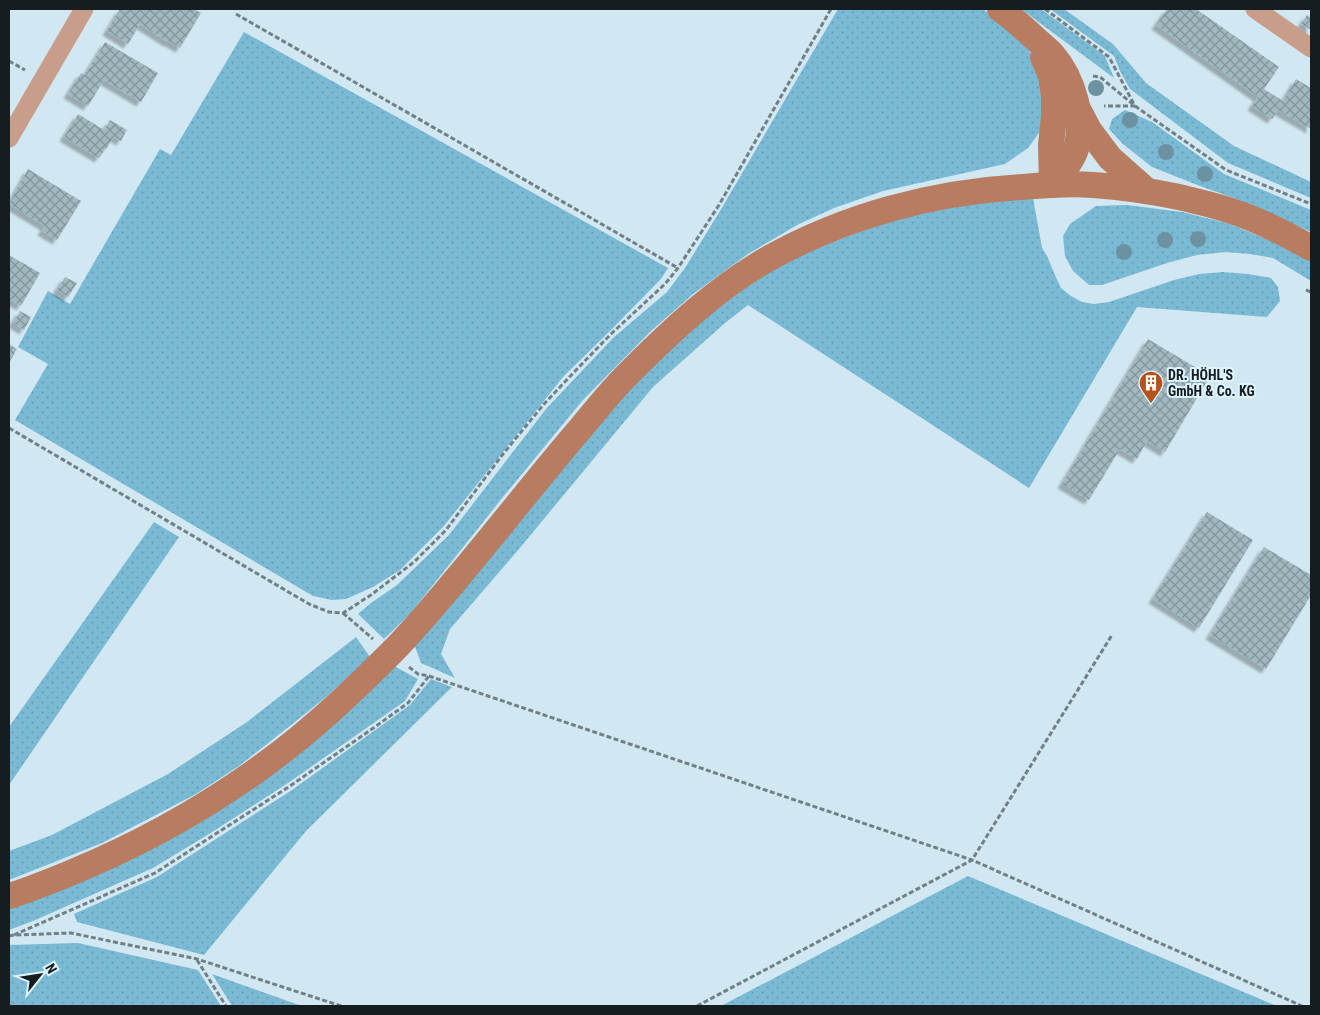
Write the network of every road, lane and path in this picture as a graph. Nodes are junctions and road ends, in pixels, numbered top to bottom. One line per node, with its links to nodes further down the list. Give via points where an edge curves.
1 (84, 9): 12 (street)
2 (831, 9): 17 (path, via 719,205)
3 (1000, 9): 7 (main road)
4 (1045, 9): 11 (path, via 1109,57)
5 (1254, 9): 8 (street)
6 (236, 14): 17 (path)
7 (1031, 34): 9 (main road, via 1053,55); 13 (main road, via 1051,76 1054,96)
8 (1311, 48)
9 (1065, 73): 10 (main road); 11 (path, via 1100,77)
10 (1076, 106): 13 (main road, via 1078,136 1075,151); 14 (main road, via 1100,145)
11 (1135, 106): 15 (path, via 1226,170)
12 (9, 138)
13 (1052, 184): 14 (main road); 23 (main road, via 949,195 869,215 825,231 776,255 726,287 677,326 628,374 420,623)
14 (1146, 190): 16 (main road, via 1237,212)
15 (1311, 204)
16 (1311, 248)
17 (678, 268): 21 (path, via 544,404 446,530 398,575)
18 (1306, 290): 19 (path)
19 (1311, 292)
20 (9, 428): 21 (path, via 310,604 329,612)
21 (343, 612): 23 (path)
22 (1112, 635): 24 (path)
23 (390, 654): 24 (path, via 418,674); 25 (main road, via 299,738 200,808 104,859)
24 (972, 860): 30 (path); 31 (path)
25 (9, 896)
26 (9, 936): 27 (path, via 71,933)
27 (197, 959): 28 (path); 29 (path)
28 (226, 1006)
29 (341, 1006)
30 (696, 1006)
31 (1302, 1006)

